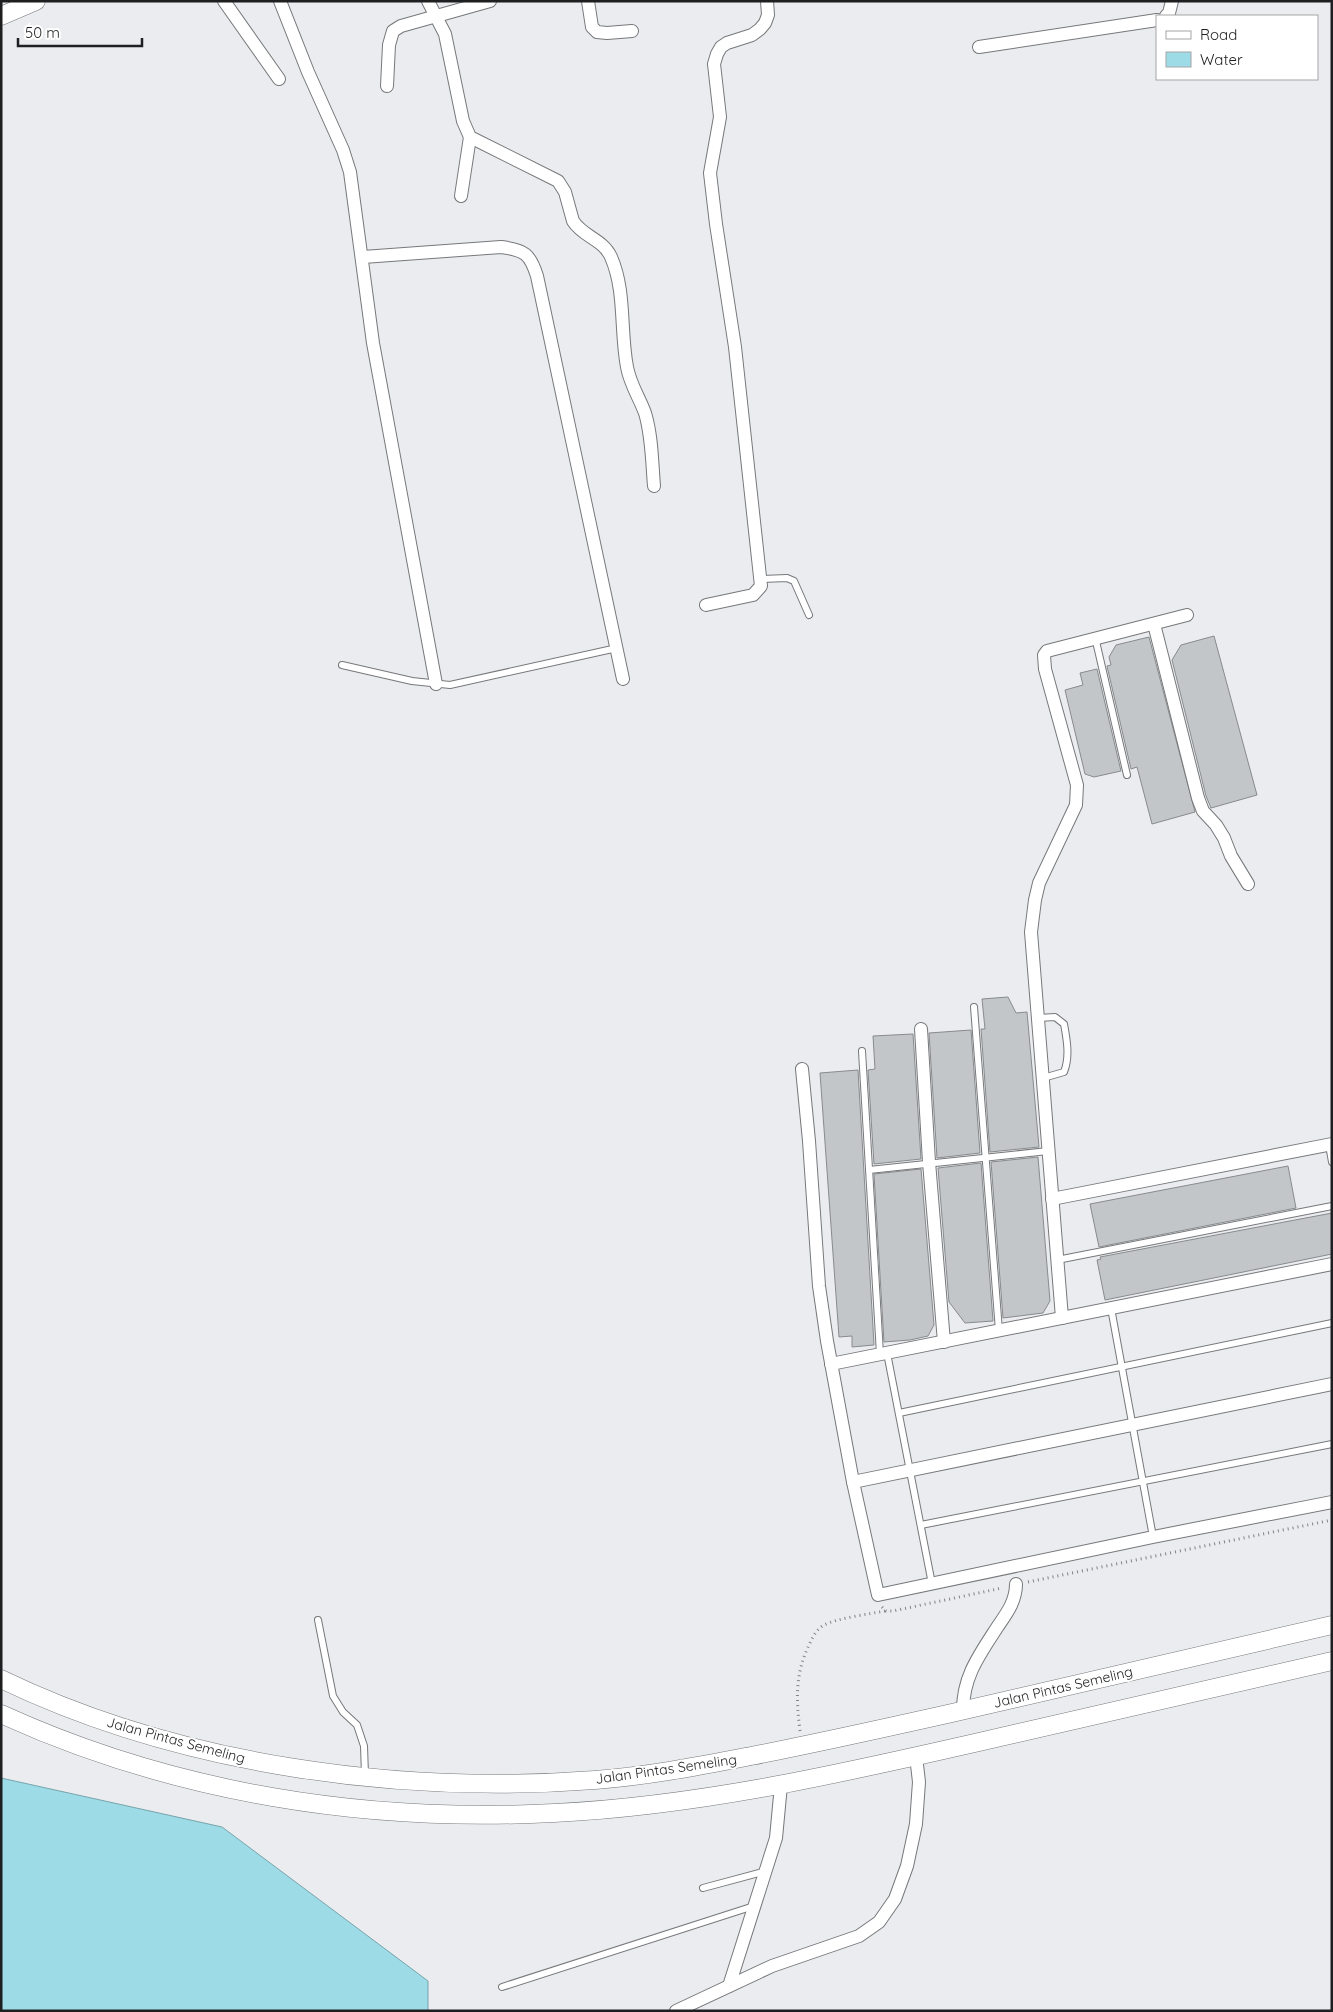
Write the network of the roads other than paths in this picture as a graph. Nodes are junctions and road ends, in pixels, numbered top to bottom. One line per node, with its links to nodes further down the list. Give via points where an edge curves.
1 (36, 1): 10 (main road)
2 (224, 1): 15 (street)
3 (280, 1): 19 (street, via 347,163)
4 (428, 1): 11 (street)
5 (490, 1): 11 (street)
6 (588, 1): 13 (street, via 592,27 597,32)
7 (767, 1): 21 (street, via 768,15 760,29 727,43 717,54 714,64 720,117 710,173 735,346)
8 (1172, 1): 9 (street)
9 (1167, 15)
10 (1, 16)
11 (435, 16): 16 (street, via 393,30); 17 (street, via 445,34 463,121)
12 (1156, 20): 14 (street)
13 (632, 31)
14 (979, 47)
15 (278, 79)
16 (387, 86)
17 (470, 137): 18 (street); 20 (street, via 563,185 576,226 599,241 612,258 620,292 627,367 645,414)
18 (461, 196)
19 (363, 257): 27 (street, via 502,247 521,250 528,256 537,276); 30 (street, via 373,343)
20 (654, 486)
21 (761, 579): 22 (street, via 758,592 753,595); 23 (lane, via 787,578 794,581)
22 (706, 605)
23 (809, 615)
24 (1187, 615): 25 (street)
25 (1154, 624): 26 (street); 32 (street, via 1198,798)
26 (1095, 638): 31 (lane); 34 (street, via 1047,651 1044,655 1078,796 1039,883 1035,900 1031,932)
27 (616, 648): 29 (street); 30 (lane, via 450,685)
28 (342, 665): 30 (lane)
29 (623, 679)
30 (436, 684)
31 (1127, 776)
32 (1248, 884)
33 (974, 1007): 41 (lane)
34 (1038, 1018): 38 (street); 38 (lane, via 1055,1017 1064,1024 1067,1040 1064,1072)
35 (921, 1029): 42 (street)
36 (862, 1051): 44 (lane)
37 (802, 1069): 55 (street, via 819,1286)
38 (1043, 1078): 40 (street)
39 (1330, 1144): 43 (lane); 45 (street)
40 (1048, 1151): 41 (lane); 45 (street)
41 (986, 1157): 42 (lane); 52 (lane)
42 (929, 1162): 44 (lane); 53 (street)
43 (1332, 1162)
44 (869, 1170): 54 (lane)
45 (1052, 1199): 47 (street)
46 (1332, 1206): 47 (lane)
47 (1057, 1260): 50 (street)
48 (1332, 1264): 49 (street)
49 (1111, 1308): 50 (street); 56 (lane)
50 (1062, 1318): 52 (street)
51 (1332, 1323): 56 (lane)
52 (999, 1331): 53 (street)
53 (944, 1342): 54 (street)
54 (884, 1354): 55 (street); 58 (lane)
55 (831, 1364): 62 (street)
56 (1121, 1367): 58 (lane); 59 (lane)
57 (1332, 1384): 59 (street)
58 (899, 1413): 61 (lane)
59 (1131, 1425): 61 (street); 63 (lane)
60 (1332, 1444): 63 (lane)
61 (910, 1470): 62 (street); 65 (lane)
62 (853, 1482): 67 (street, via 878,1595)
63 (1142, 1482): 65 (lane); 66 (lane)
64 (1332, 1502): 66 (street)
65 (921, 1525): 67 (lane)
66 (1153, 1537): 67 (street)
67 (932, 1584)
68 (1016, 1584): 73 (street, via 1012,1606 976,1661 966,1683)
69 (318, 1620): 76 (lane, via 333,1696 357,1725 364,1746)
70 (1332, 1625): 73 (main road, Jalan Pintas Semeling)
71 (1332, 1661): 75 (main road)
72 (1, 1679): 76 (main road, Jalan Pintas Semeling, via 110,1723 204,1751)
73 (963, 1710): 76 (main road, Jalan Pintas Semeling, via 675,1770 589,1780 495,1783)
74 (1, 1714): 77 (main road, via 90,1750 156,1770 240,1792 361,1810 437,1814 554,1813 658,1803)
75 (916, 1756): 77 (main road); 81 (street, via 919,1782 916,1824 907,1866 896,1899 879,1922 859,1936 772,1966)
76 (365, 1776)
77 (781, 1785): 78 (street, via 776,1838)
78 (767, 1870): 79 (lane); 80 (street)
79 (703, 1888)
80 (754, 1906): 81 (street); 82 (lane)
81 (729, 1986): 83 (street)
82 (502, 1987)
83 (676, 2011)

